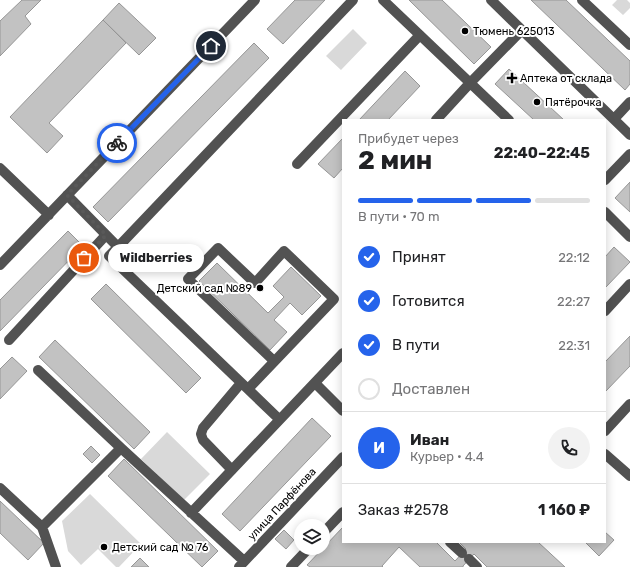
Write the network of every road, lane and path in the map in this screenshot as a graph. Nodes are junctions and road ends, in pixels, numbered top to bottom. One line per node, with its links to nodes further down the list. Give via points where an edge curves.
1 (255, 0): 19 (street)
2 (353, 0): 24 (street)
3 (383, 0): 7 (street)
4 (491, 0): 6 (street)
5 (582, 0): 8 (street)
6 (522, 30): 9 (street); 13 (street)
7 (420, 35): 9 (street); 16 (street)
8 (630, 45)
9 (470, 83): 11 (street); 12 (street)
10 (630, 102): 13 (street)
11 (437, 119)
12 (508, 119)
13 (614, 119): 14 (street)
14 (630, 135)
15 (630, 154): 18 (street)
16 (297, 164)
17 (0, 168): 20 (street)
18 (606, 179)
19 (67, 195): 20 (street); 22 (street)
20 (49, 215): 25 (street)
21 (606, 216): 23 (street)
22 (106, 235): 24 (street); 28 (street)
23 (630, 237)
24 (118, 247): 33 (street, via 109,256)
25 (0, 265)
26 (630, 284): 27 (street)
27 (606, 310)
28 (8, 340)
29 (342, 354): 32 (street)
30 (274, 361): 30 (street, via 334,299 284,252 255,283 218,248 188,279); 33 (street)
31 (38, 370): 38 (street)
32 (315, 383): 35 (street); 36 (street)
33 (245, 386): 36 (street); 41 (street, via 202,428 201,434 203,440)
34 (630, 404): 37 (street)
35 (342, 409)
36 (280, 420): 41 (street)
37 (606, 430)
38 (121, 448): 44 (street); 47 (street)
39 (606, 455): 42 (street)
40 (342, 458): 50 (street, улица Парфёнова)
41 (232, 470): 44 (street)
42 (630, 476)
43 (0, 488): 47 (street)
44 (191, 513): 50 (street)
45 (342, 513): 46 (street)
46 (330, 526)
47 (42, 527): 51 (street)
48 (451, 543): 53 (street)
49 (302, 555): 52 (street)
50 (241, 564)
51 (56, 567)
52 (291, 567)
53 (477, 567)

